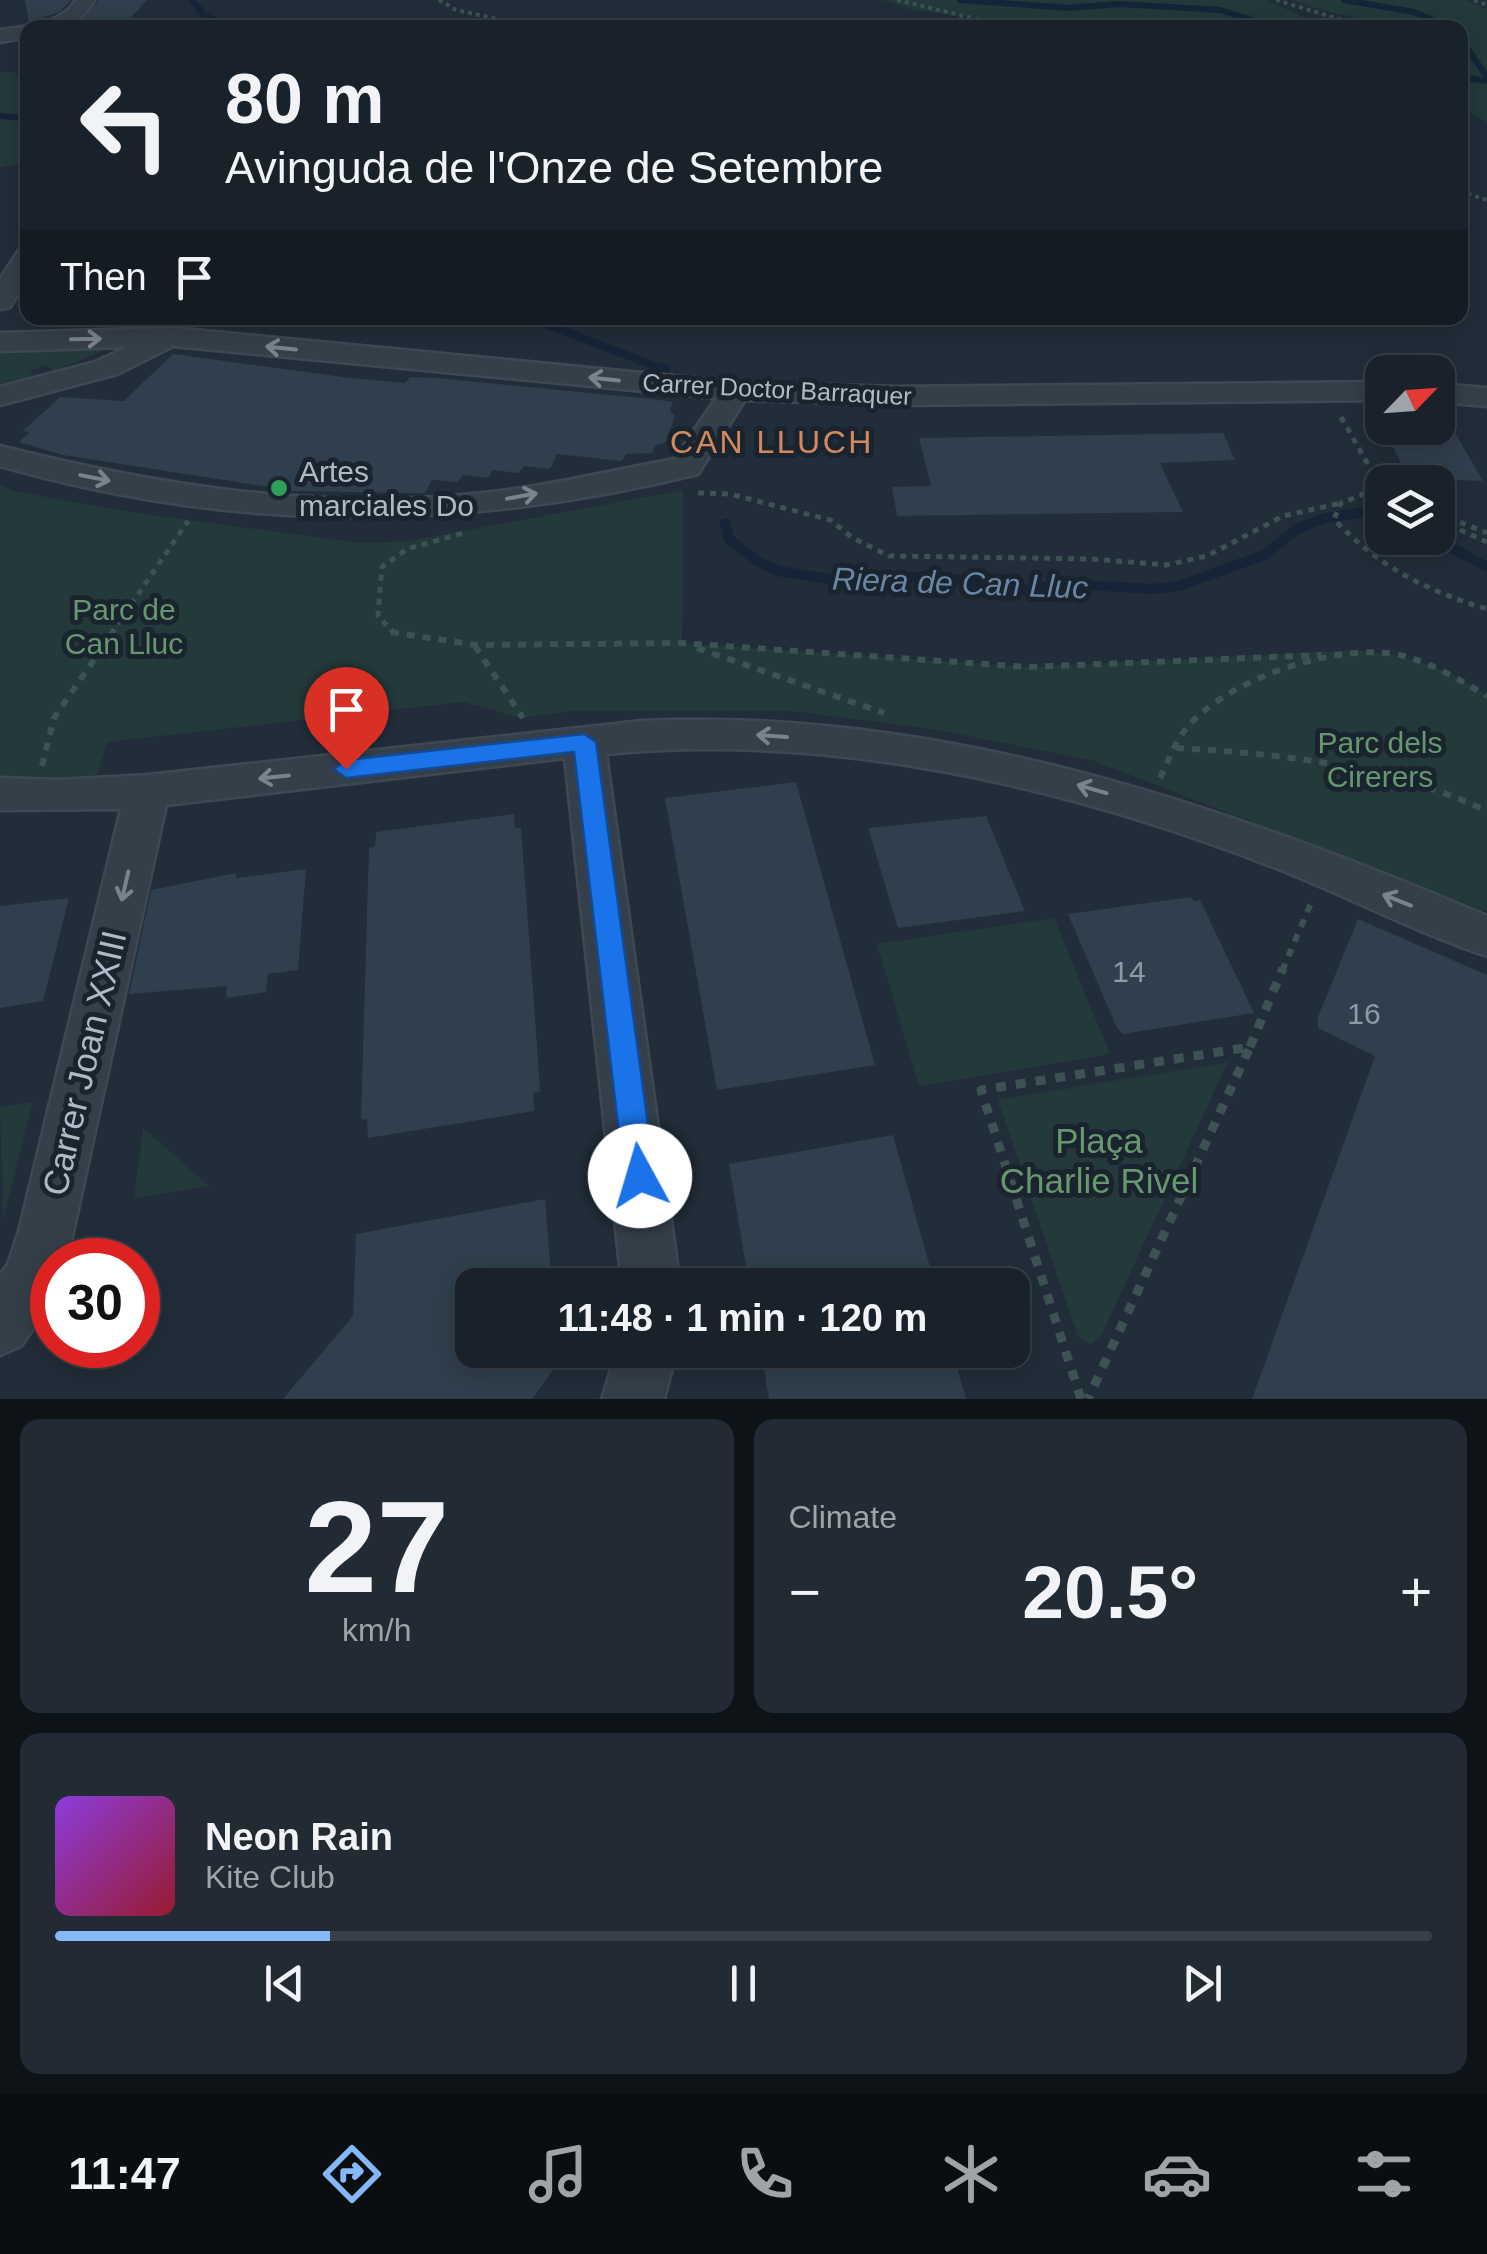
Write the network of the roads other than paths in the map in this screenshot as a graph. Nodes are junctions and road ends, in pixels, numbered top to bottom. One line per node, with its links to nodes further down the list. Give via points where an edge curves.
1 (85, 0): 2 (street)
2 (64, 20)
3 (20, 269): 4 (street)
4 (0, 301)
5 (179, 327): 6 (street, Carrer Doctor Barraquer, one-way to 5); 8 (street, Carrer Doctor Barraquer, one-way to 5); 10 (street, via 106,368)
6 (0, 342)
7 (1365, 390): 8 (street, Carrer Doctor Barraquer, via 912,396)
8 (736, 391): 12 (street, one-way to 8, via 144,487 315,510 471,505 686,467)
9 (1455, 395): 11 (street)
10 (0, 396)
11 (1487, 398)
12 (0, 456)
13 (584, 742): 15 (street, one-way to 15); 16 (street, one-way to 13, via 1325,870 1097,790 948,756 757,734); 17 (street)
14 (19, 787): 15 (street, via 58,798)
15 (147, 791): 18 (street, Carrer Joan XXIII, one-way to 18, via 46,1231 32,1280)
16 (1487, 937)
17 (648, 1268)
18 (0, 1325)
19 (642, 1368): 20 (street)
20 (633, 1399)

